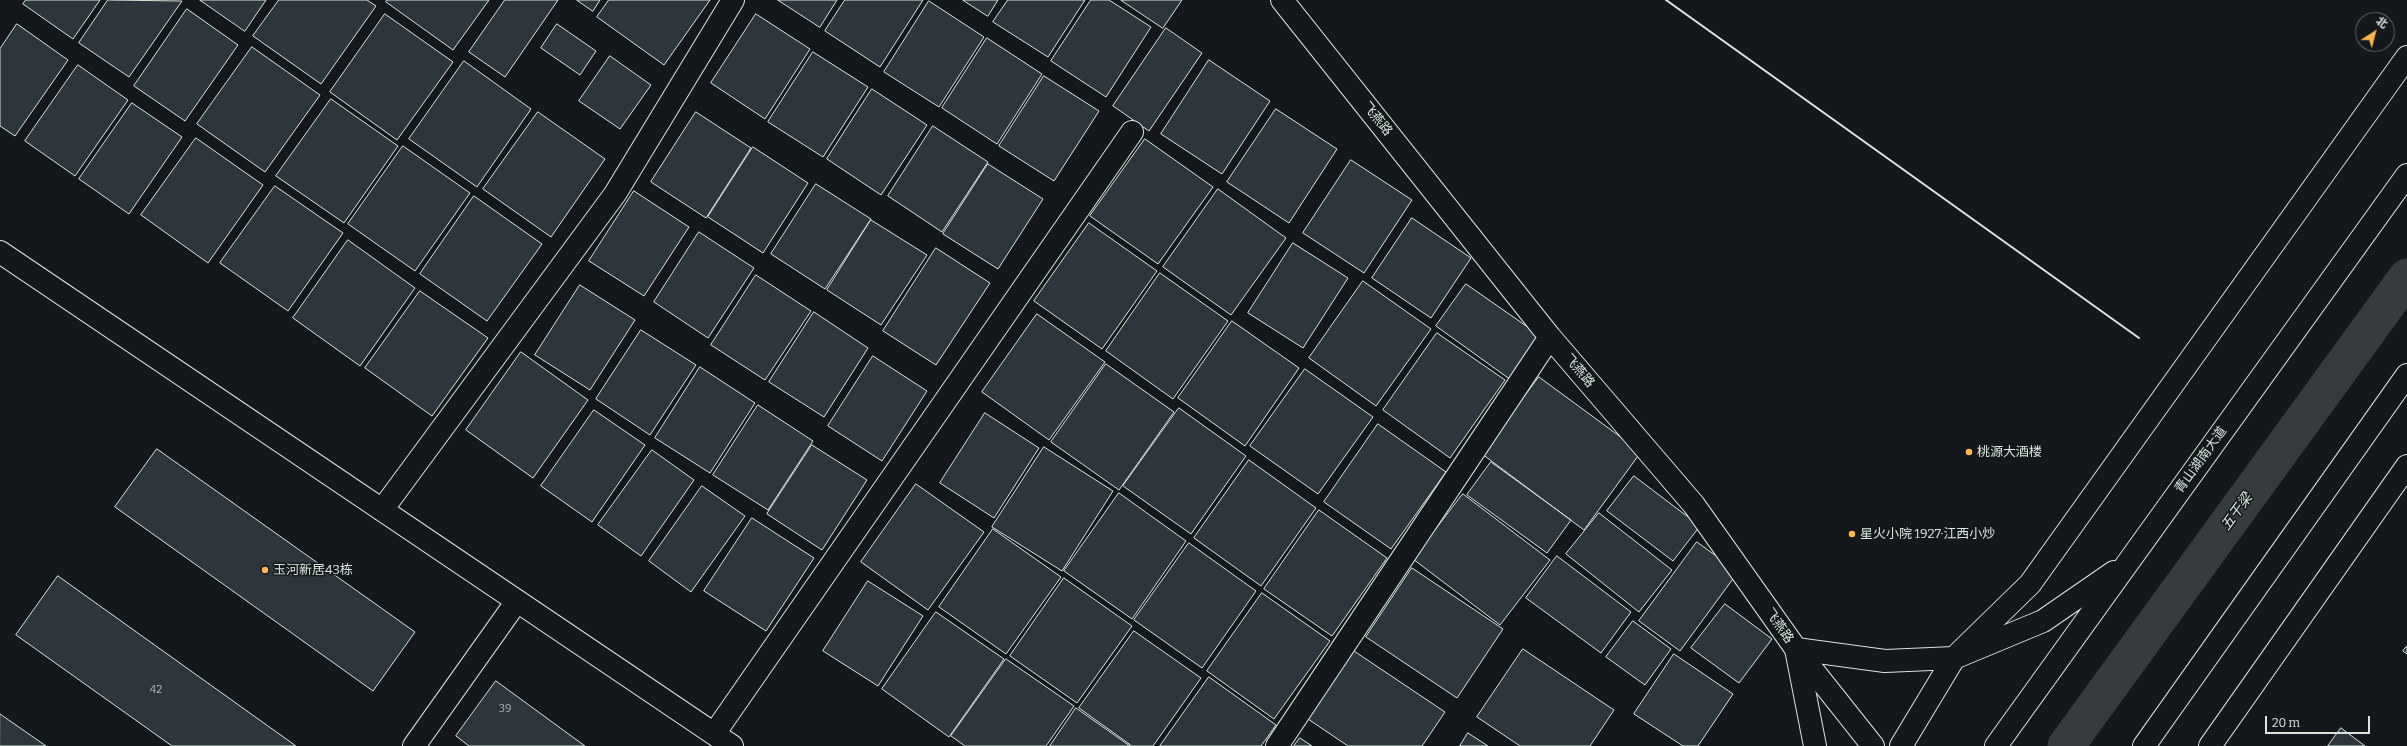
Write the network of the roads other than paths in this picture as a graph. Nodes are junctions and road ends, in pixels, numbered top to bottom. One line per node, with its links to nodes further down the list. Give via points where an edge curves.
1 (733, 0): 10 (main road, via 615,194)
2 (1282, 0): 7 (main road, 飞燕路)
3 (2407, 57): 14 (main road, via 2030,584)
4 (1132, 132): 15 (main road)
5 (2407, 175): 11 (main road, 青山湖南大道)
6 (0, 252): 10 (main road)
7 (1550, 337): 13 (main road, 飞燕路, via 1694,505); 18 (main road)
8 (2407, 375): 23 (main road)
9 (2407, 466): 24 (main road)
10 (382, 510): 12 (main road)
11 (2128, 562): 14 (main road, via 2043,621); 22 (main road, 青山湖南大道)
12 (517, 601): 15 (main road); 16 (main road)
13 (1796, 649): 14 (main road, via 1885,661); 19 (main road); 20 (main road, 飞燕路)
14 (1954, 658): 21 (main road)
15 (714, 734): 17 (main road)
16 (414, 746)
17 (732, 746)
18 (1277, 746)
19 (1815, 746)
20 (1873, 746)
21 (1901, 746)
22 (1996, 746)
23 (2144, 746)
24 (2210, 746)

